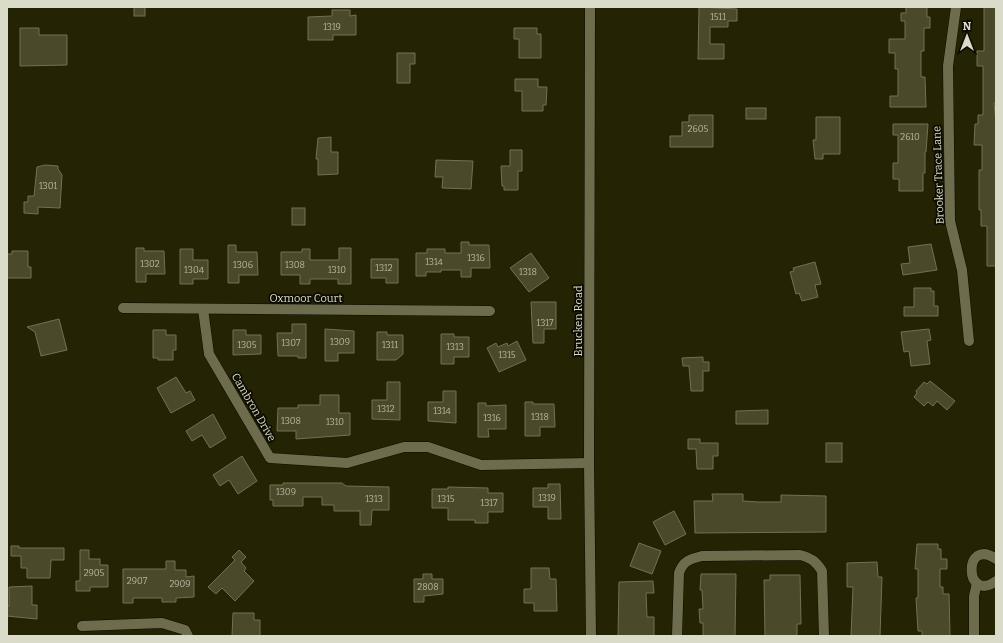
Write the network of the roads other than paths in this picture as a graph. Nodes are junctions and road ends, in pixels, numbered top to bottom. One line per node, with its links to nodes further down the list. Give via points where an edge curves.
1 (590, 7): 7 (street, Brucken Road)
2 (956, 7): 6 (street, Brooker Trace Lane, via 948,66 950,221 962,270)
3 (123, 308): 4 (street, Oxmoor Court)
4 (203, 309): 5 (street, Oxmoor Court); 7 (street, Cambron Drive, via 209,354 270,458 347,464 404,447 428,447 481,465)
5 (490, 311)
6 (969, 341)
7 (589, 463): 13 (street, Brucken Road)
8 (996, 559): 10 (street, via 982,555 973,561 971,575)
9 (996, 581): 10 (street, via 987,585)
10 (977, 583): 16 (street, via 974,596)
11 (82, 626): 12 (street, via 162,623 185,630)
12 (188, 636)
13 (591, 636)
14 (678, 636): 15 (street, via 679,573 682,565 690,559 702,556 800,555 817,562 822,570)
15 (824, 636)
16 (974, 636)

